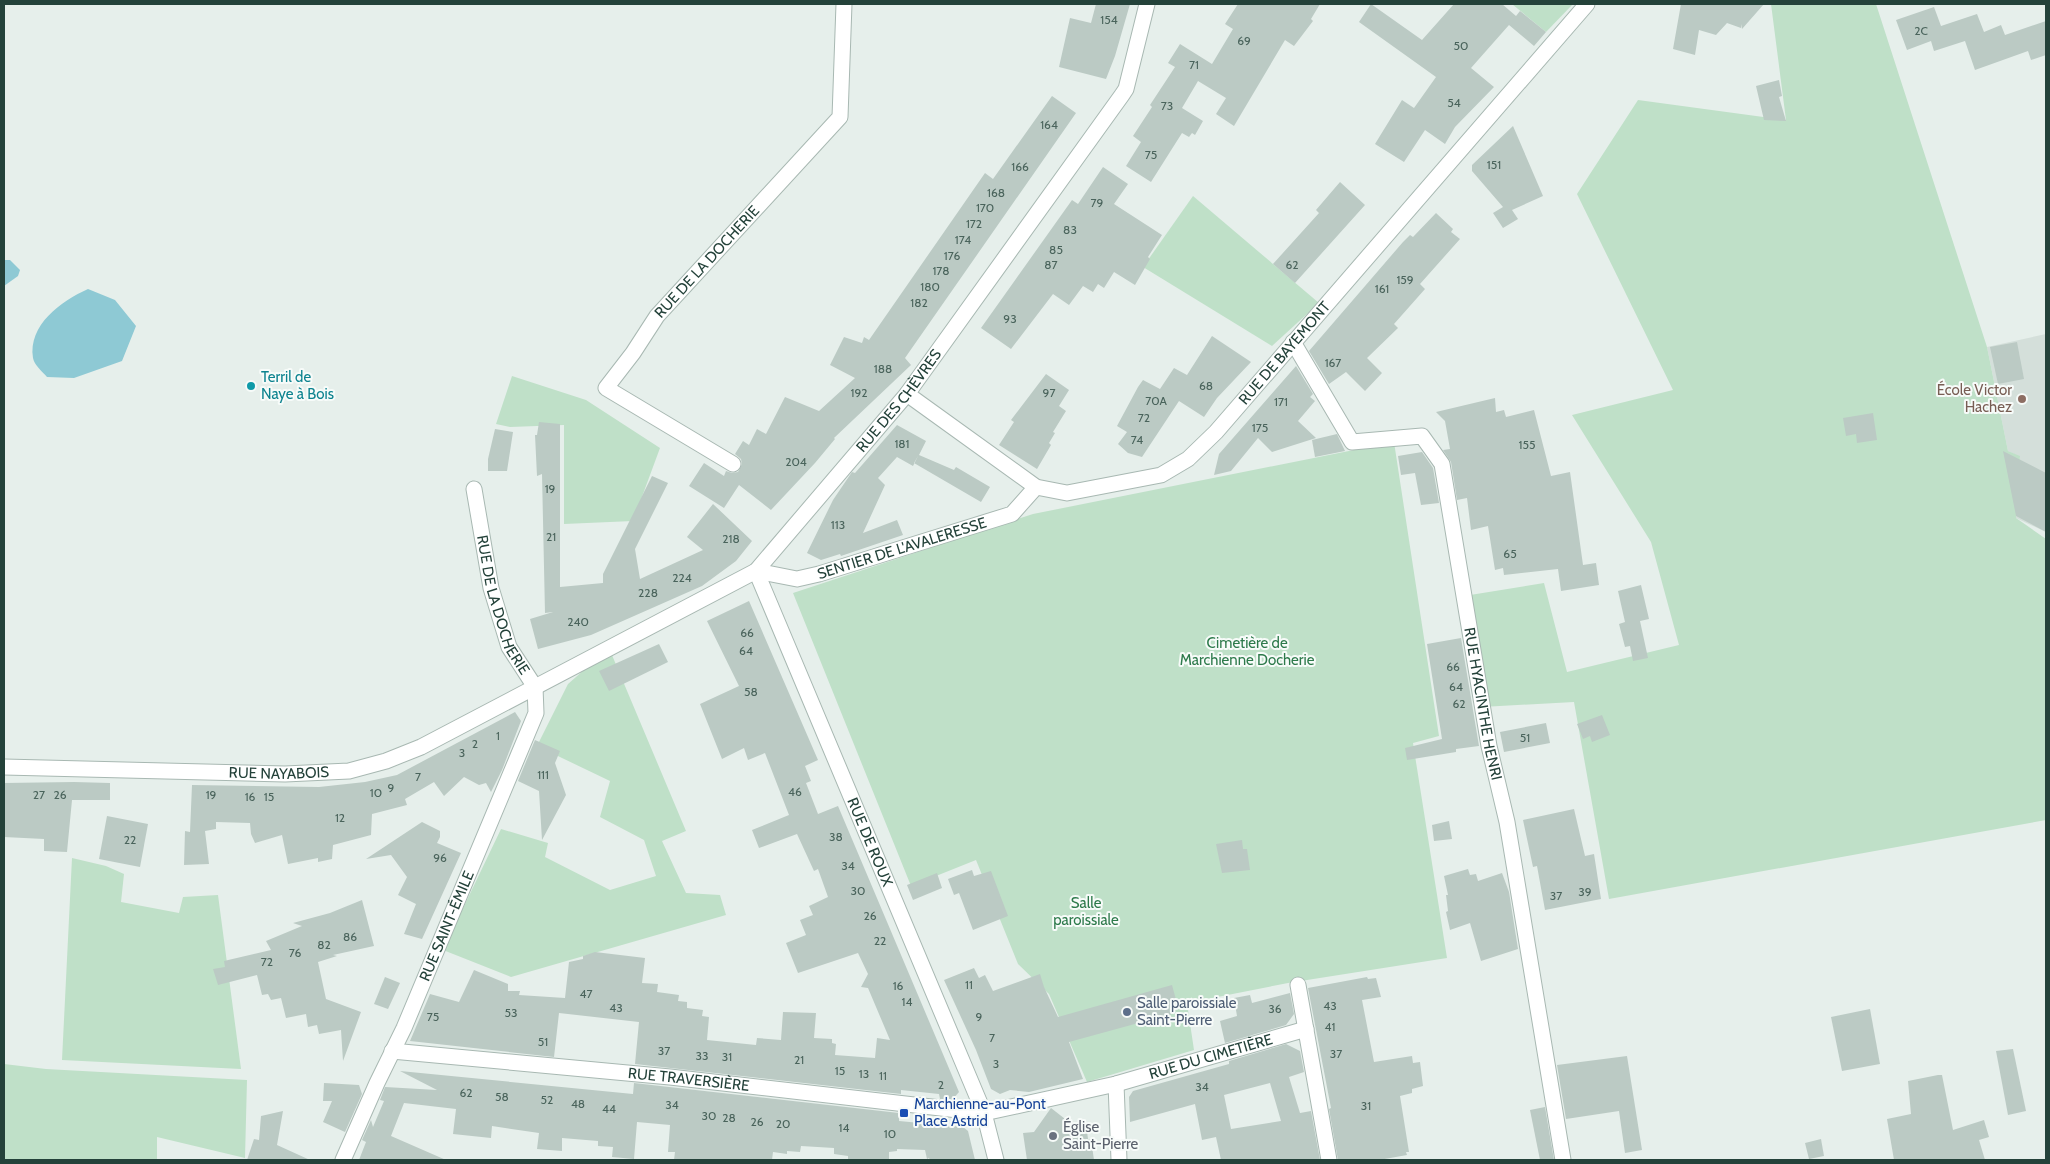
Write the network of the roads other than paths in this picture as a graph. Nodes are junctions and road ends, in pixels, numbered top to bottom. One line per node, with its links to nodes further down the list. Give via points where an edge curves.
1 (844, 4): 6 (street, RUE DE LA DOCHERIE, via 840,117 657,316 606,388)
2 (1147, 4): 5 (street, RUE DES CHÈVRES, via 1126,89)
3 (1587, 4): 4 (street, RUE DE BAYEMONT)
4 (1293, 342): 7 (street, RUE DE BAYEMONT, via 1188,460 1161,475 1067,493); 21 (street, RUE HYACINTHE HENRI, via 1352,442 1422,436 1442,464 1489,746 1507,822)
5 (907, 394): 7 (street, RUE DE BAYEMONT); 9 (street, RUE DES CHÈVRES)
6 (733, 464)
7 (1036, 487): 9 (street, SENTIER DE L'AVALERESSE, via 1012,514 828,571 797,579)
8 (474, 489): 10 (street, RUE DE LA DOCHERIE, via 493,596 509,647)
9 (756, 571): 10 (street, RUE DES CHÈVRES); 16 (street, RUE DE ROUX)
10 (535, 687): 11 (street, RUE NAYABOIS, via 421,747 349,771 285,774); 14 (street, RUE SAINT-ÉMILE, via 536,713)
11 (4, 767)
12 (1298, 986): 13 (street)
13 (1306, 1030): 15 (street, RUE DU CIMETIÈRE); 20 (street)
14 (392, 1051): 16 (street, RUE TRAVERSIÈRE, via 670,1077); 17 (street, RUE SAINT-ÉMILE)
15 (1116, 1084): 16 (street, RUE DU CIMETIÈRE); 19 (street)
16 (984, 1113): 18 (street, RUE DE ROUX)
17 (343, 1160)
18 (996, 1160)
19 (1119, 1160)
20 (1329, 1160)
21 (1563, 1160)

